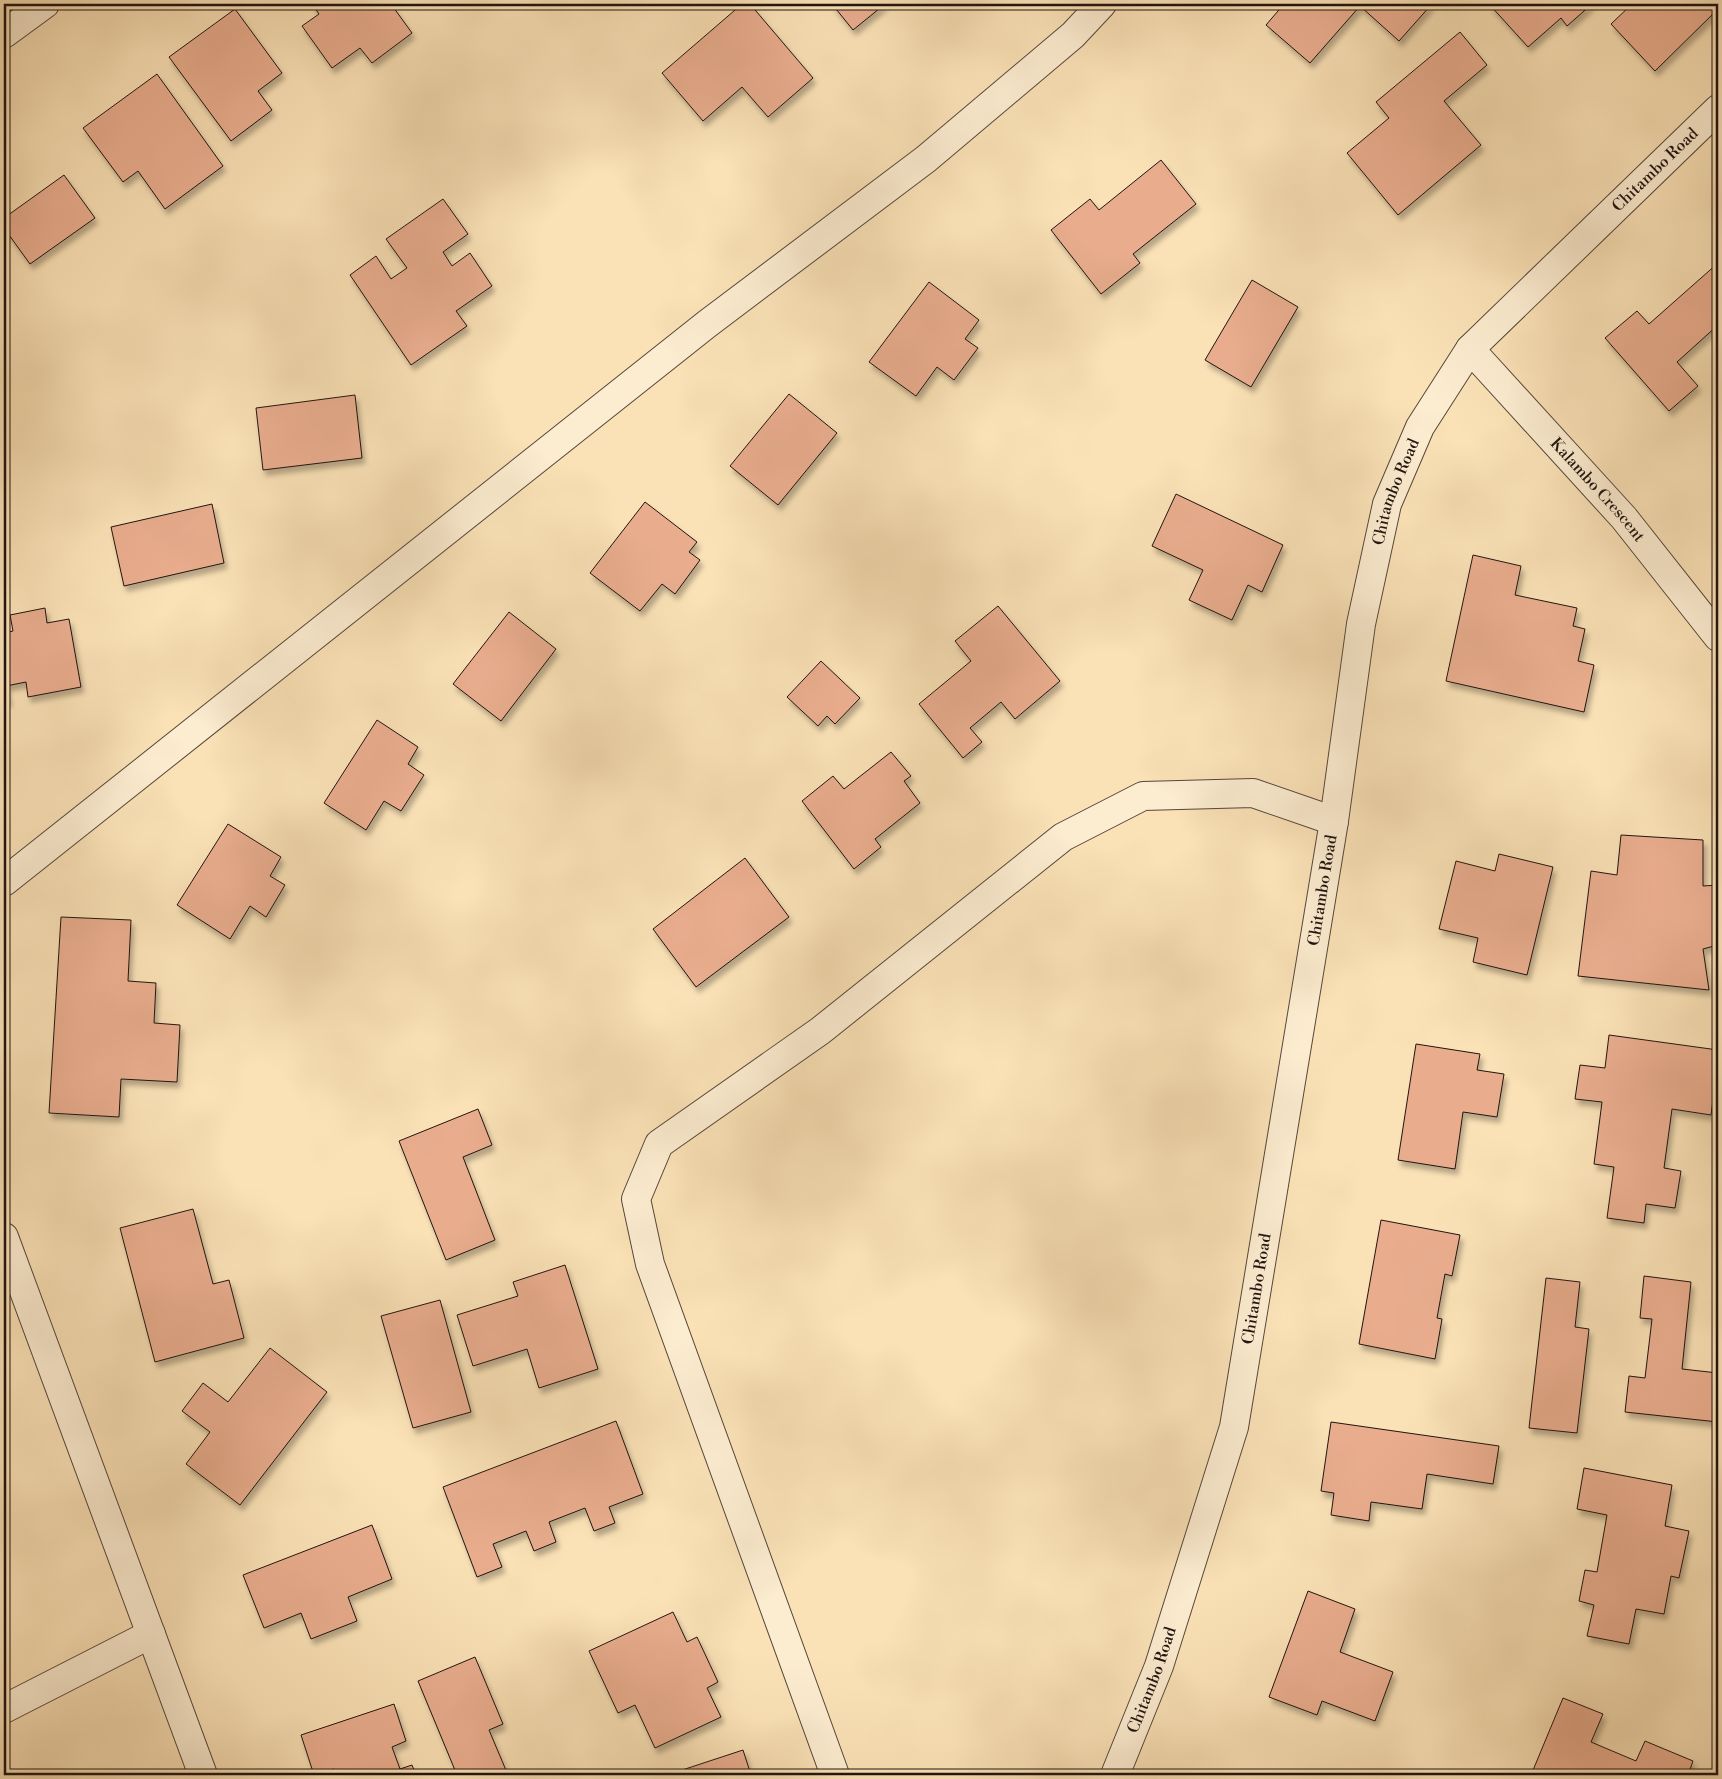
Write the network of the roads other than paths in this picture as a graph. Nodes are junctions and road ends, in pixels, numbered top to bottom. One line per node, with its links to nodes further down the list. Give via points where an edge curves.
1 (45, 4): 3 (street)
2 (1102, 4): 8 (street, via 1073,35 926,159 707,324)
3 (4, 34)
4 (1718, 109): 5 (street, Chitambo Road)
5 (1470, 349): 6 (street, Kalambo Crescent, via 1624,518); 7 (street, Chitambo Road, via 1420,427 1387,504 1361,624)
6 (1718, 637)
7 (1334, 821): 13 (street, via 1253,793 1143,796 1063,837 820,1031 659,1144 636,1199 650,1264); 14 (street, Chitambo Road, via 1234,1427 1159,1666)
8 (4, 882)
9 (4, 1237): 10 (street)
10 (151, 1634): 11 (street); 12 (street)
11 (4, 1709)
12 (203, 1775)
13 (835, 1775)
14 (1115, 1775)

